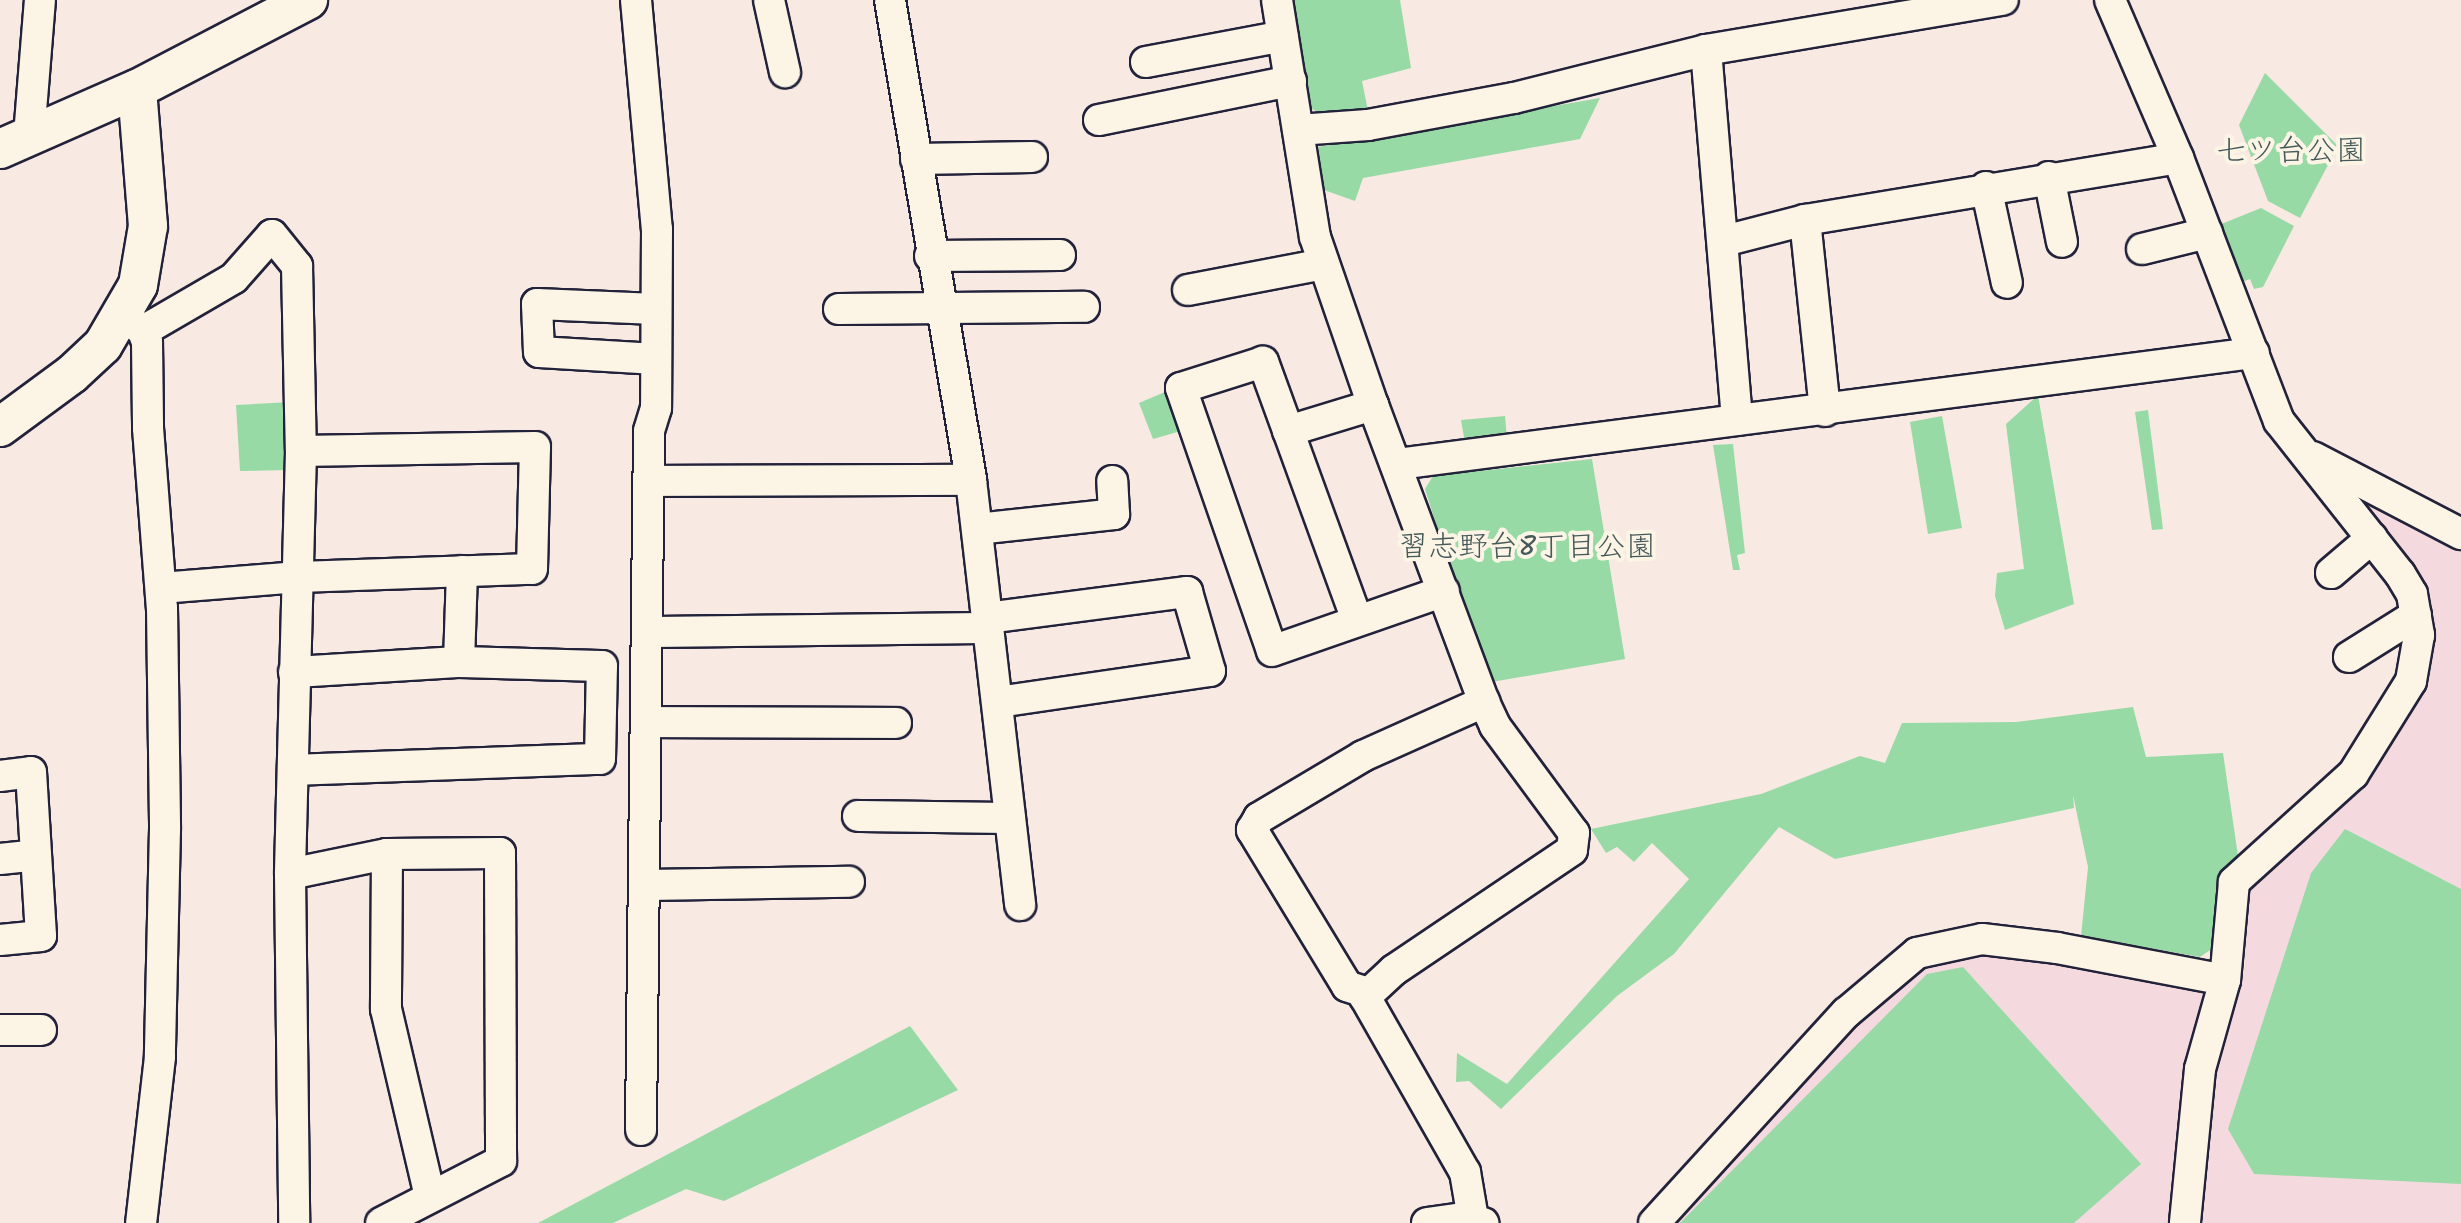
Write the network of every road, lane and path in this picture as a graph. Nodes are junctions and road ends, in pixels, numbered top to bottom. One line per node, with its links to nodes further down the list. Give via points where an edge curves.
1 (40, 0): 17 (street)
2 (636, 0): 34 (street, via 657,229)
3 (770, 0): 12 (street)
4 (890, 0): 20 (street)
5 (1277, 0): 9 (street)
6 (2003, 0): 10 (street)
7 (2110, 0): 19 (street)
8 (283, 6): 14 (main road)
9 (1283, 36): 11 (street); 13 (street)
10 (1706, 50): 16 (street, via 1514,98 1368,125); 25 (street)
11 (1146, 62)
12 (784, 72)
13 (1291, 81): 15 (street); 16 (street)
14 (137, 90): 17 (main road); 37 (main road, via 148,226)
15 (1099, 120)
16 (1298, 130): 30 (street)
17 (15, 142)
18 (1032, 157): 20 (street)
19 (2178, 158): 21 (street); 24 (street)
20 (916, 160): 29 (street)
21 (2049, 177): 22 (street); 26 (street)
22 (1986, 187): 23 (street); 31 (street)
23 (1806, 220): 25 (street); 41 (street)
24 (2207, 233): 27 (street); 38 (street)
25 (1724, 242): 42 (street)
26 (2062, 242)
27 (2142, 249)
28 (1060, 255): 29 (street)
29 (930, 256): 36 (street)
30 (1324, 264): 32 (street); 40 (street)
31 (2007, 283)
32 (1188, 290)
33 (1084, 308): 36 (street)
34 (656, 309): 39 (street); 39 (street, via 538,304 539,352)
35 (839, 309): 36 (street)
36 (940, 310): 48 (street)
37 (133, 323): 43 (main road); 45 (street, via 234,278 272,235 298,266); 57 (street)
38 (2254, 353): 41 (street); 46 (street, via 2279,421)
39 (656, 359): 50 (street)
40 (1373, 405): 44 (street); 47 (street)
41 (1824, 412): 42 (street)
42 (1737, 420): 47 (street)
43 (0, 427)
44 (1288, 431): 60 (street); 60 (street, via 1264,362 1182,388 1272,651)
45 (301, 450): 54 (street, via 535,448 532,569); 56 (street)
46 (2301, 450): 52 (street); 53 (street)
47 (1398, 464): 58 (street)
48 (971, 480): 50 (street); 51 (street)
49 (1112, 481): 51 (street, via 1114,514)
50 (652, 482): 62 (street)
51 (976, 530): 61 (street)
52 (2461, 534)
53 (2372, 538): 55 (street); 59 (street, via 2412,594)
54 (462, 571): 56 (street); 64 (street)
55 (2331, 573)
56 (299, 577): 57 (street); 65 (street)
57 (160, 588): 89 (street, via 160,1057)
58 (1444, 590): 60 (street); 67 (street)
59 (2416, 615): 63 (street); 82 (street, via 2417,654 2397,710 2353,774 2234,882)
60 (1357, 620)
61 (988, 623): 62 (street); 66 (street); 66 (street, via 1187,592 1210,672)
62 (648, 632): 68 (street)
63 (2348, 657)
64 (459, 662): 65 (street); 70 (street, via 602,666 600,759)
65 (294, 672): 70 (street)
66 (997, 702): 73 (street)
67 (1484, 702): 83 (street, via 1574,834 1572,850 1394,970); 83 (street, via 1363,756 1259,818 1252,830 1348,986)
68 (648, 722): 69 (street); 79 (street)
69 (896, 723)
70 (292, 770): 77 (street)
71 (0, 776): 75 (street, via 31,772)
72 (858, 816): 73 (street)
73 (1010, 818): 80 (street)
74 (388, 854): 77 (street); 87 (street, via 386,1010); 87 (street, via 500,853 501,1161)
75 (36, 855): 76 (street); 81 (street, via 41,936)
76 (0, 860)
77 (290, 874): 90 (street)
78 (849, 882): 79 (street)
79 (647, 884): 86 (street)
80 (1020, 905)
81 (0, 940)
82 (2225, 980): 93 (street, via 1982,939 1917,953 1846,1013); 94 (street, via 2200,1068)
83 (1370, 1001): 88 (street, via 1465,1172)
84 (0, 1030): 85 (street)
85 (41, 1030)
86 (641, 1130)
87 (430, 1196): 91 (street)
88 (1478, 1221): 92 (street)
89 (141, 1223)
90 (294, 1223)
91 (381, 1223)
92 (1427, 1223)
93 (1654, 1223)
94 (2185, 1223)

